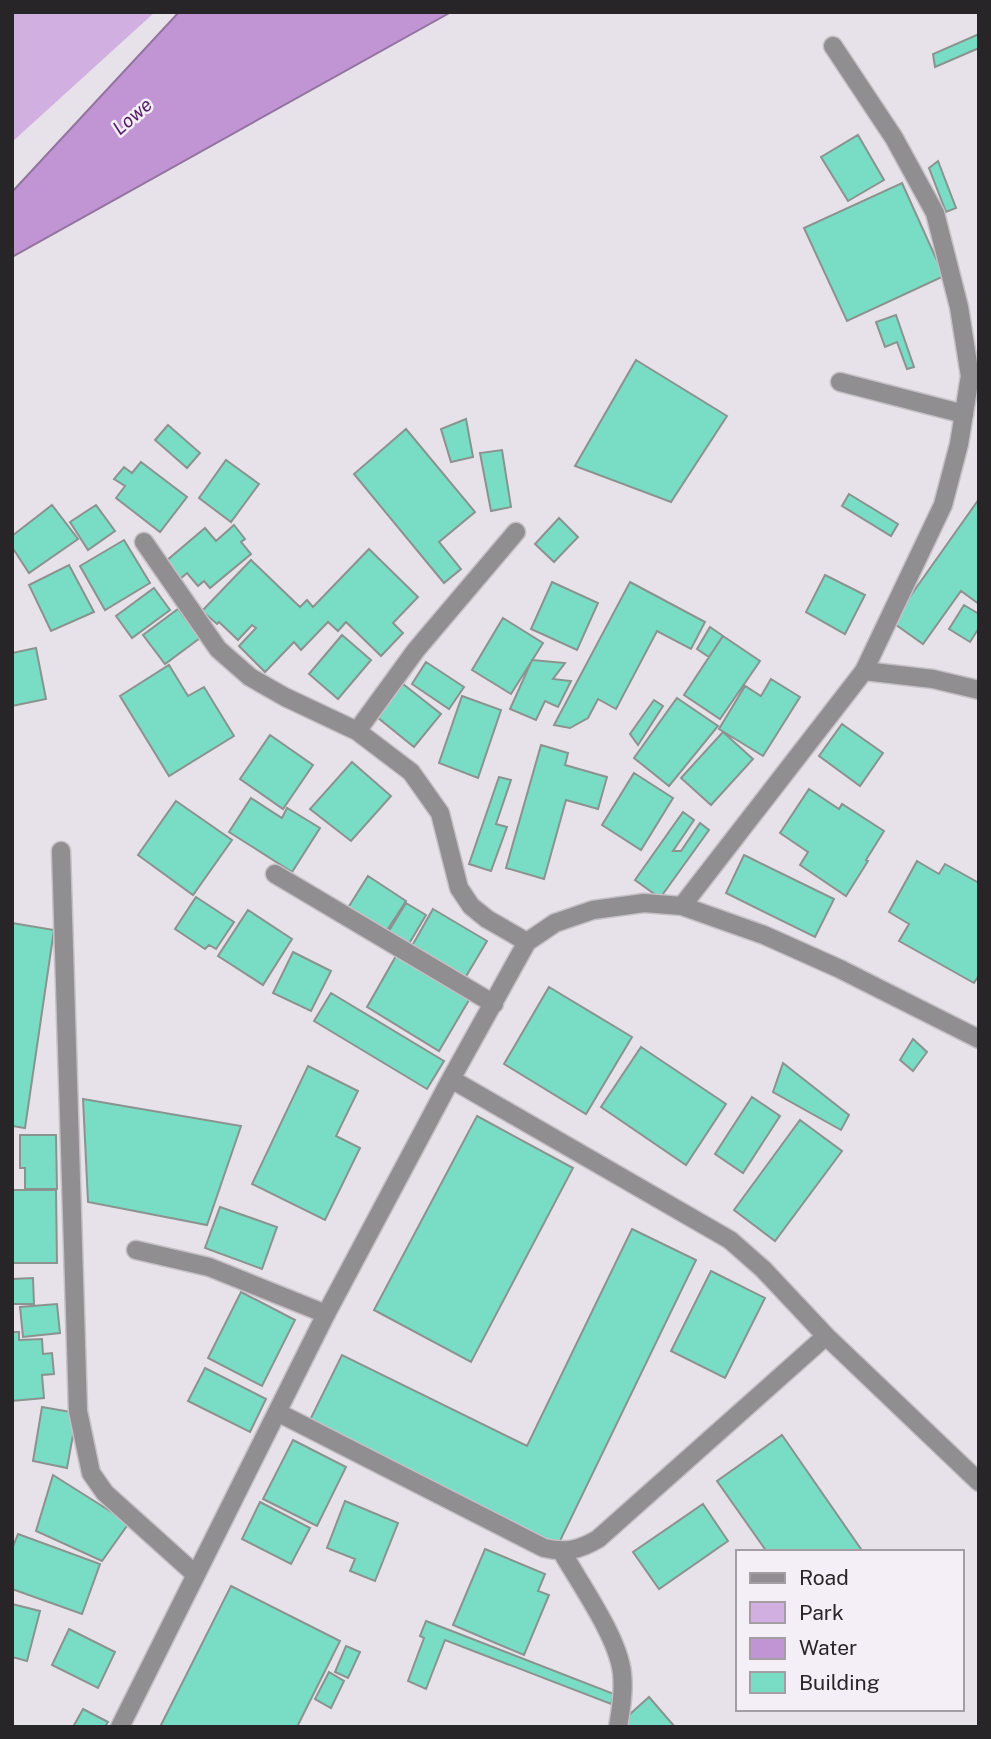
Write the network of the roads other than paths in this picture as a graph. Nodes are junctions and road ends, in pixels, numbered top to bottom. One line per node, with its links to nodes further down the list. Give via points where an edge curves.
1 (833, 46): 3 (street, via 894,138 935,213 959,307 970,376)
2 (840, 382): 3 (street)
3 (964, 414): 6 (street, via 943,505)
4 (516, 532): 8 (street, via 416,649)
5 (144, 542): 8 (street, via 218,649 250,677)
6 (863, 671): 7 (street); 11 (street)
7 (979, 690)
8 (357, 730): 12 (street, via 411,772 440,813 459,888 471,906)
9 (61, 851): 22 (street, via 78,1411 85,1452 91,1473 105,1493)
10 (275, 874): 13 (street)
11 (682, 906): 12 (street, via 644,903 593,910 555,923); 14 (street, via 777,940)
12 (527, 942): 13 (street)
13 (494, 1004): 15 (street)
14 (979, 1039)
15 (451, 1079): 17 (street); 18 (street, via 730,1240)
16 (136, 1250): 17 (street, via 209,1267)
17 (326, 1314): 19 (street)
18 (826, 1336): 20 (street); 21 (street, via 598,1539 579,1550)
19 (277, 1412): 21 (street, via 544,1549); 22 (street)
20 (979, 1482)
21 (562, 1552): 24 (street, via 609,1634 622,1670)
22 (195, 1574): 23 (street)
23 (120, 1727)
24 (618, 1727)

